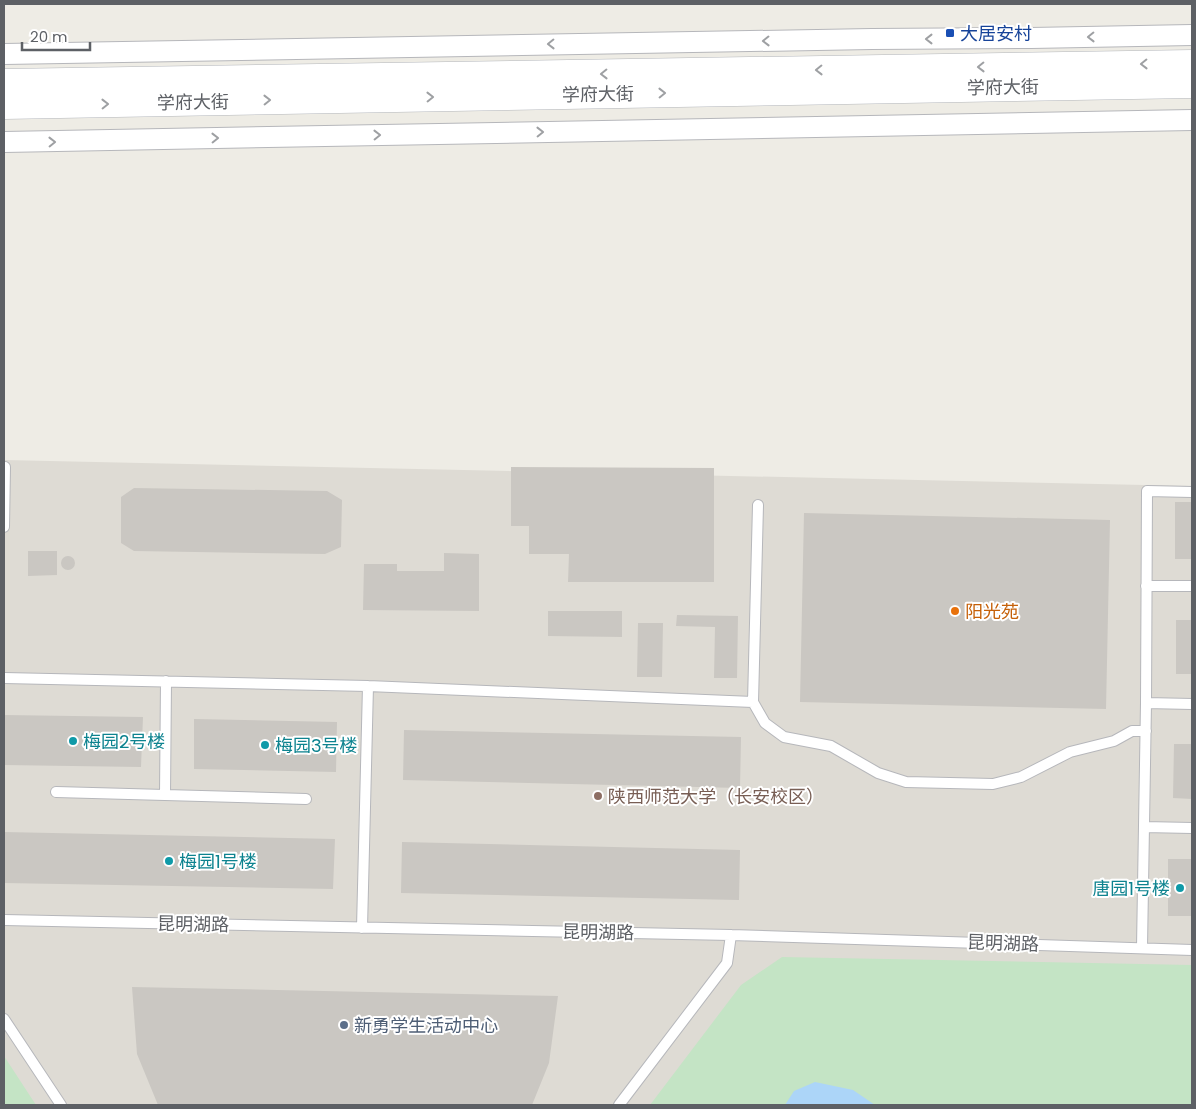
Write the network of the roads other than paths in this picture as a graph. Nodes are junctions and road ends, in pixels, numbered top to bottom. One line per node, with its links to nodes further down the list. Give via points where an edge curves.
1 (1192, 35): 2 (street, one-way to 2)
2 (4, 54)
3 (1192, 64): 4 (main road, 学府大街, one-way to 4)
4 (4, 83)
5 (1192, 84): 6 (main road, 学府大街, one-way to 5)
6 (4, 106)
7 (1192, 120): 8 (street, one-way to 7)
8 (4, 142)
9 (4, 467): 12 (lane)
10 (1192, 492): 13 (lane, via 1147,491)
11 (758, 505): 18 (lane)
12 (4, 527)
13 (1146, 586): 14 (lane); 19 (lane)
14 (1192, 586)
15 (4, 678): 16 (lane)
16 (166, 681): 17 (lane); 23 (lane)
17 (368, 686): 18 (lane); 28 (lane)
18 (753, 702): 21 (lane, via 766,723 784,737 831,746 878,773 906,782 993,784 1021,777 1070,752 1114,741 1132,731)
19 (1146, 703): 20 (lane); 21 (lane)
20 (1192, 704)
21 (1146, 731): 25 (lane)
22 (56, 792): 23 (lane)
23 (165, 795): 24 (lane)
24 (306, 799)
25 (1144, 827): 26 (lane); 30 (lane)
26 (1192, 828)
27 (4, 920): 28 (lane, 昆明湖路)
28 (362, 928): 29 (lane, 昆明湖路)
29 (731, 935): 30 (lane, 昆明湖路); 34 (lane, via 727,963)
30 (1142, 948): 31 (lane, 昆明湖路)
31 (1192, 950)
32 (4, 1019): 33 (lane)
33 (61, 1105)
34 (619, 1105)

